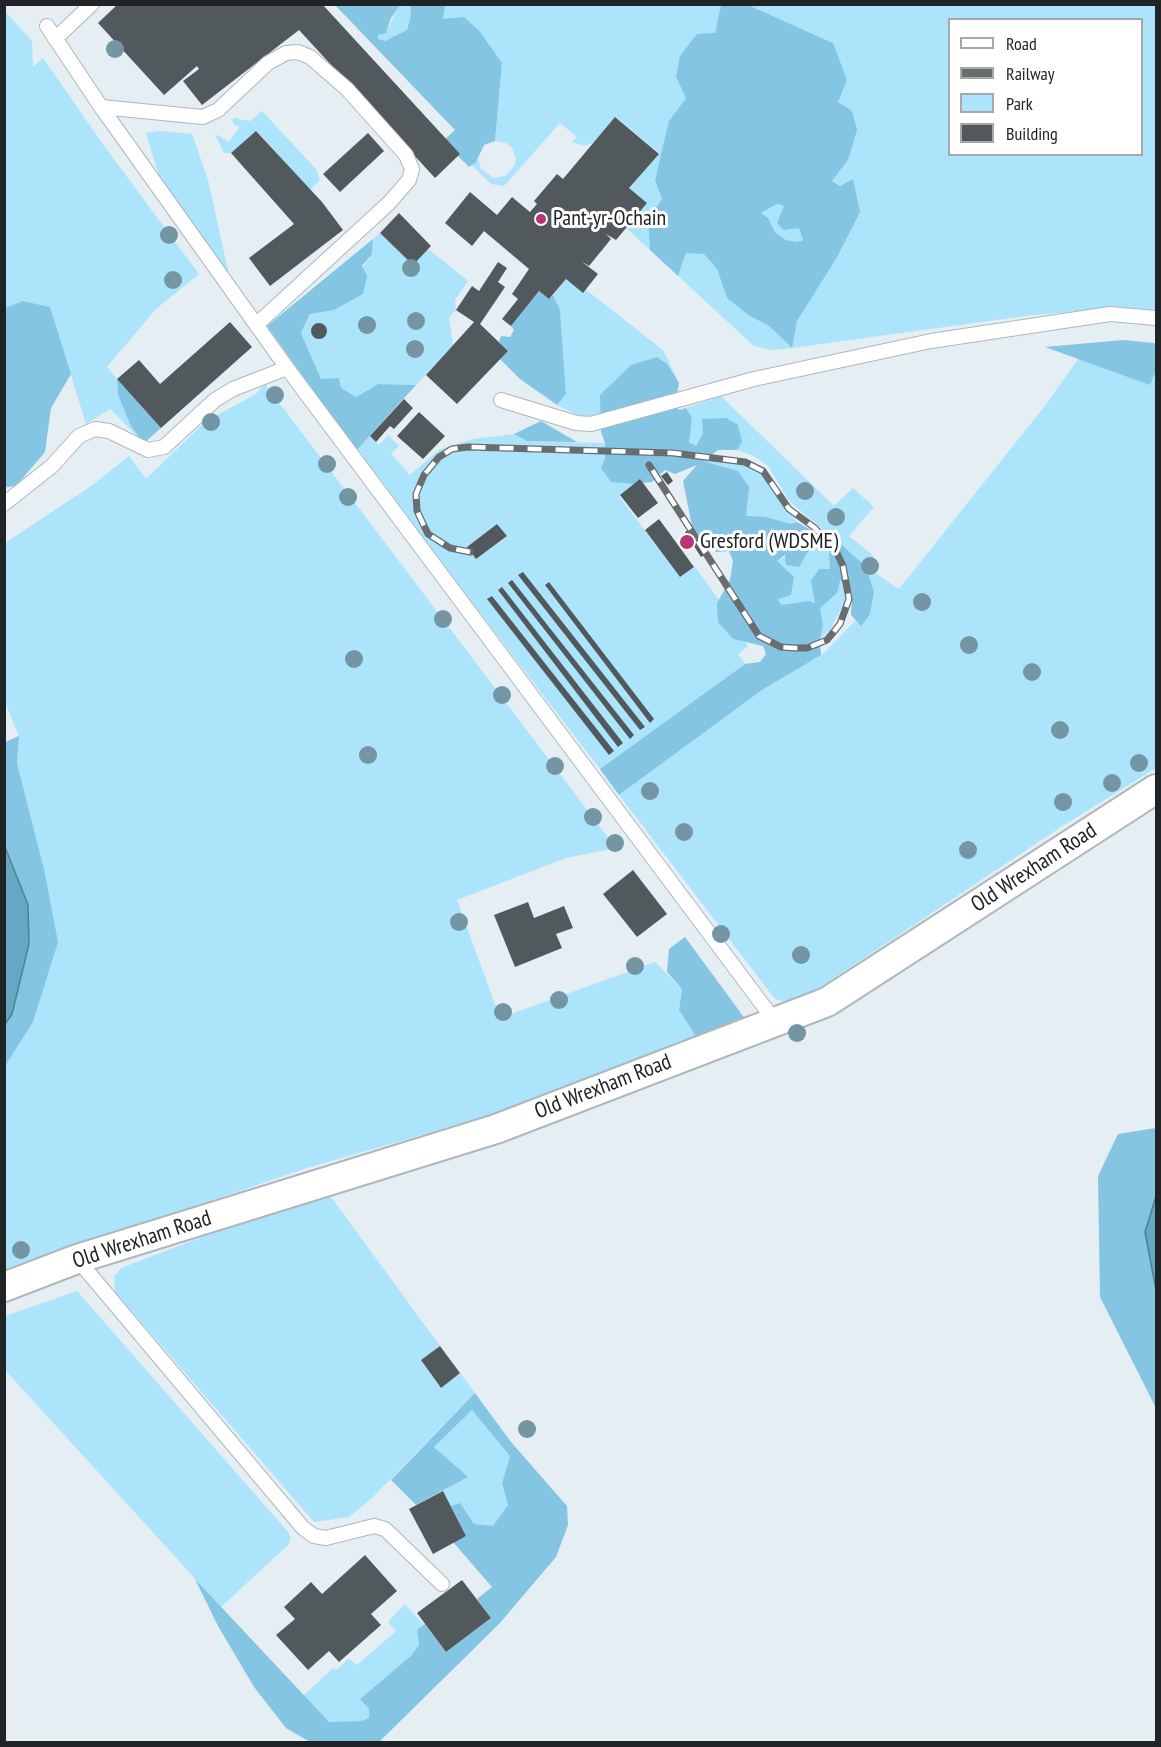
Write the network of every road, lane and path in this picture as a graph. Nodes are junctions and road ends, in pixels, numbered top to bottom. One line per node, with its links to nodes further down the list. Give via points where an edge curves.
1 (92, 4): 3 (lane)
2 (47, 26): 3 (lane)
3 (55, 39): 4 (lane)
4 (101, 107): 6 (lane); 6 (lane, via 203,117 218,110 268,63 286,53 298,52 310,57 347,89 406,155 412,169 409,180 389,203)
5 (1156, 318): 8 (lane, via 1110,314 931,341 754,379 591,424)
6 (256, 325): 7 (lane)
7 (287, 368): 9 (lane, via 215,400 164,447 148,450 109,431 95,429 80,436 52,466); 11 (lane)
8 (501, 400)
9 (4, 504)
10 (1156, 789): 11 (street, Old Wrexham Road, via 827,1002)
11 (774, 1020): 12 (street, Old Wrexham Road, via 496,1129)
12 (77, 1259): 13 (street, Old Wrexham Road); 14 (lane, via 303,1528 326,1538 374,1526 385,1529)
13 (4, 1287)
14 (442, 1584)

